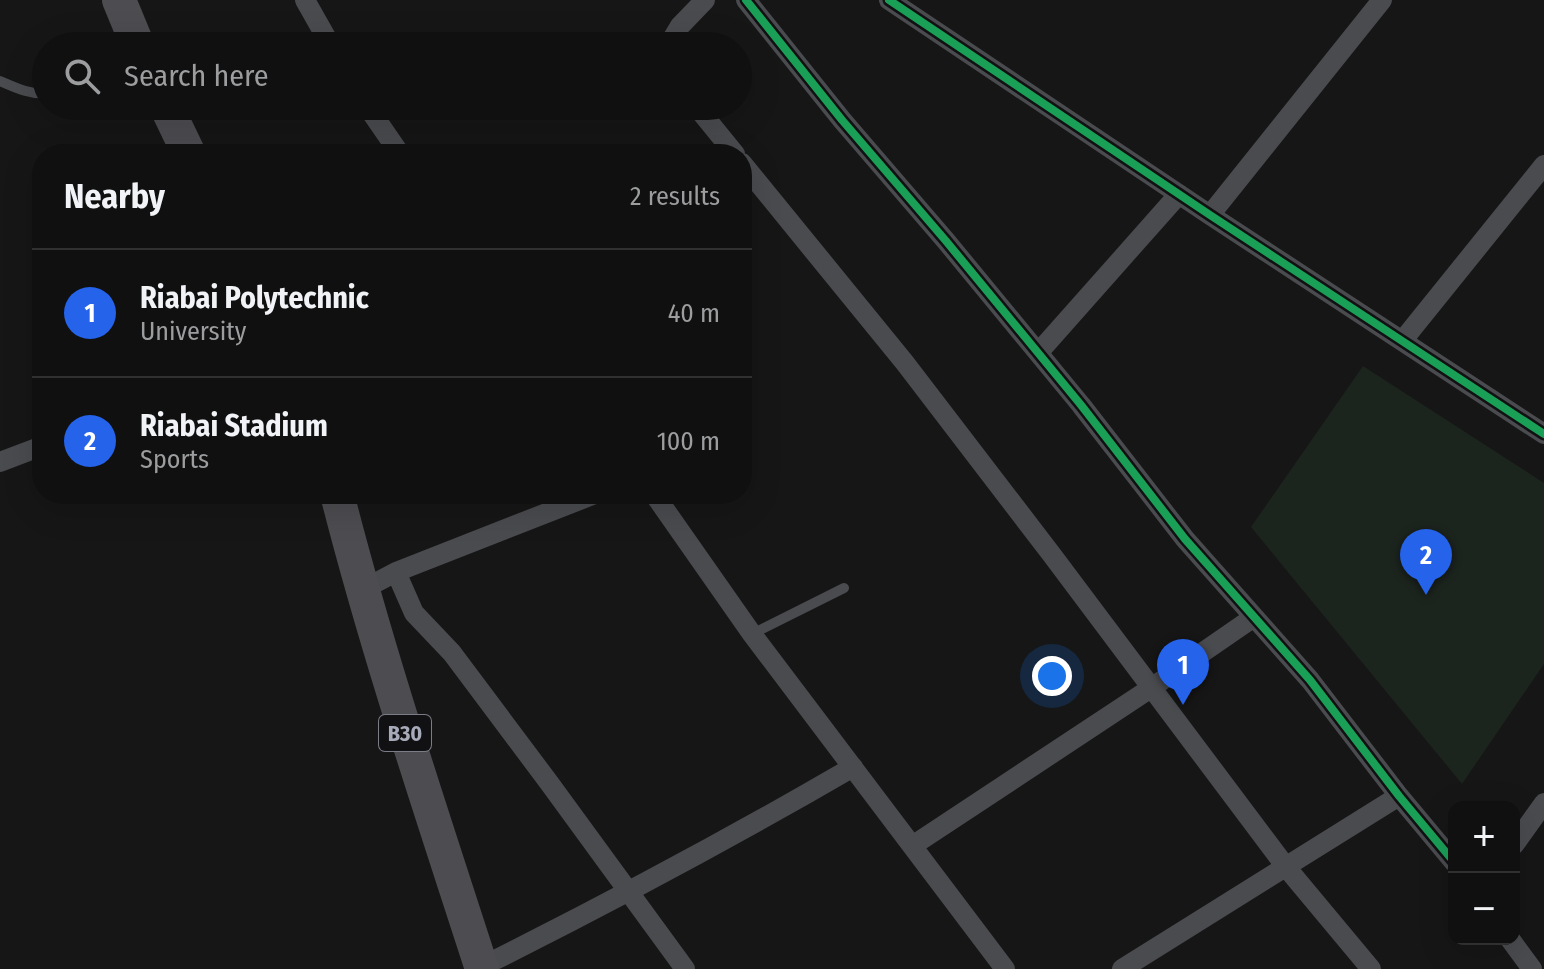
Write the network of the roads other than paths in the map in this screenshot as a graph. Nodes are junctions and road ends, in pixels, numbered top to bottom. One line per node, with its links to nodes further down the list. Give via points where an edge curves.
1 (119, 0): 7 (highway)
2 (305, 0): 8 (street)
3 (705, 0): 9 (street)
4 (746, 0): 23 (street)
5 (889, 0): 20 (street)
6 (1381, 0): 21 (street)
7 (132, 32)
8 (323, 32)
9 (676, 32)
10 (0, 81): 11 (lane)
11 (32, 93)
12 (173, 120): 15 (highway)
13 (377, 120): 16 (street)
14 (707, 120): 17 (street)
15 (184, 144)
16 (393, 144)
17 (727, 144)
18 (1544, 165): 22 (street)
19 (752, 175): 35 (street, via 905,363)
20 (1179, 194): 21 (street); 23 (street)
21 (1210, 215): 22 (street)
22 (1403, 340): 24 (street)
23 (1038, 353): 33 (street, via 1185,539)
24 (1544, 434)
25 (32, 450): 26 (street)
26 (0, 462)
27 (340, 504): 32 (highway, B30)
28 (569, 504): 30 (street)
29 (661, 504): 34 (street)
30 (396, 572): 32 (street); 43 (street, via 414,613 452,653)
31 (844, 588): 34 (lane)
32 (362, 590): 45 (highway, B30)
33 (1254, 617): 35 (street); 37 (street)
34 (752, 634): 36 (street)
35 (1151, 688): 40 (street); 42 (street)
36 (853, 767): 40 (street); 43 (street)
37 (1399, 796): 41 (street); 42 (street)
38 (1544, 803): 39 (street)
39 (1520, 837)
40 (912, 846): 47 (street)
41 (1448, 855)
42 (1286, 867): 48 (street); 49 (street)
43 (629, 892): 45 (street); 46 (street)
44 (1514, 945): 50 (street)
45 (482, 968)
46 (685, 969)
47 (1005, 969)
48 (1122, 969)
49 (1371, 969)
50 (1532, 969)

